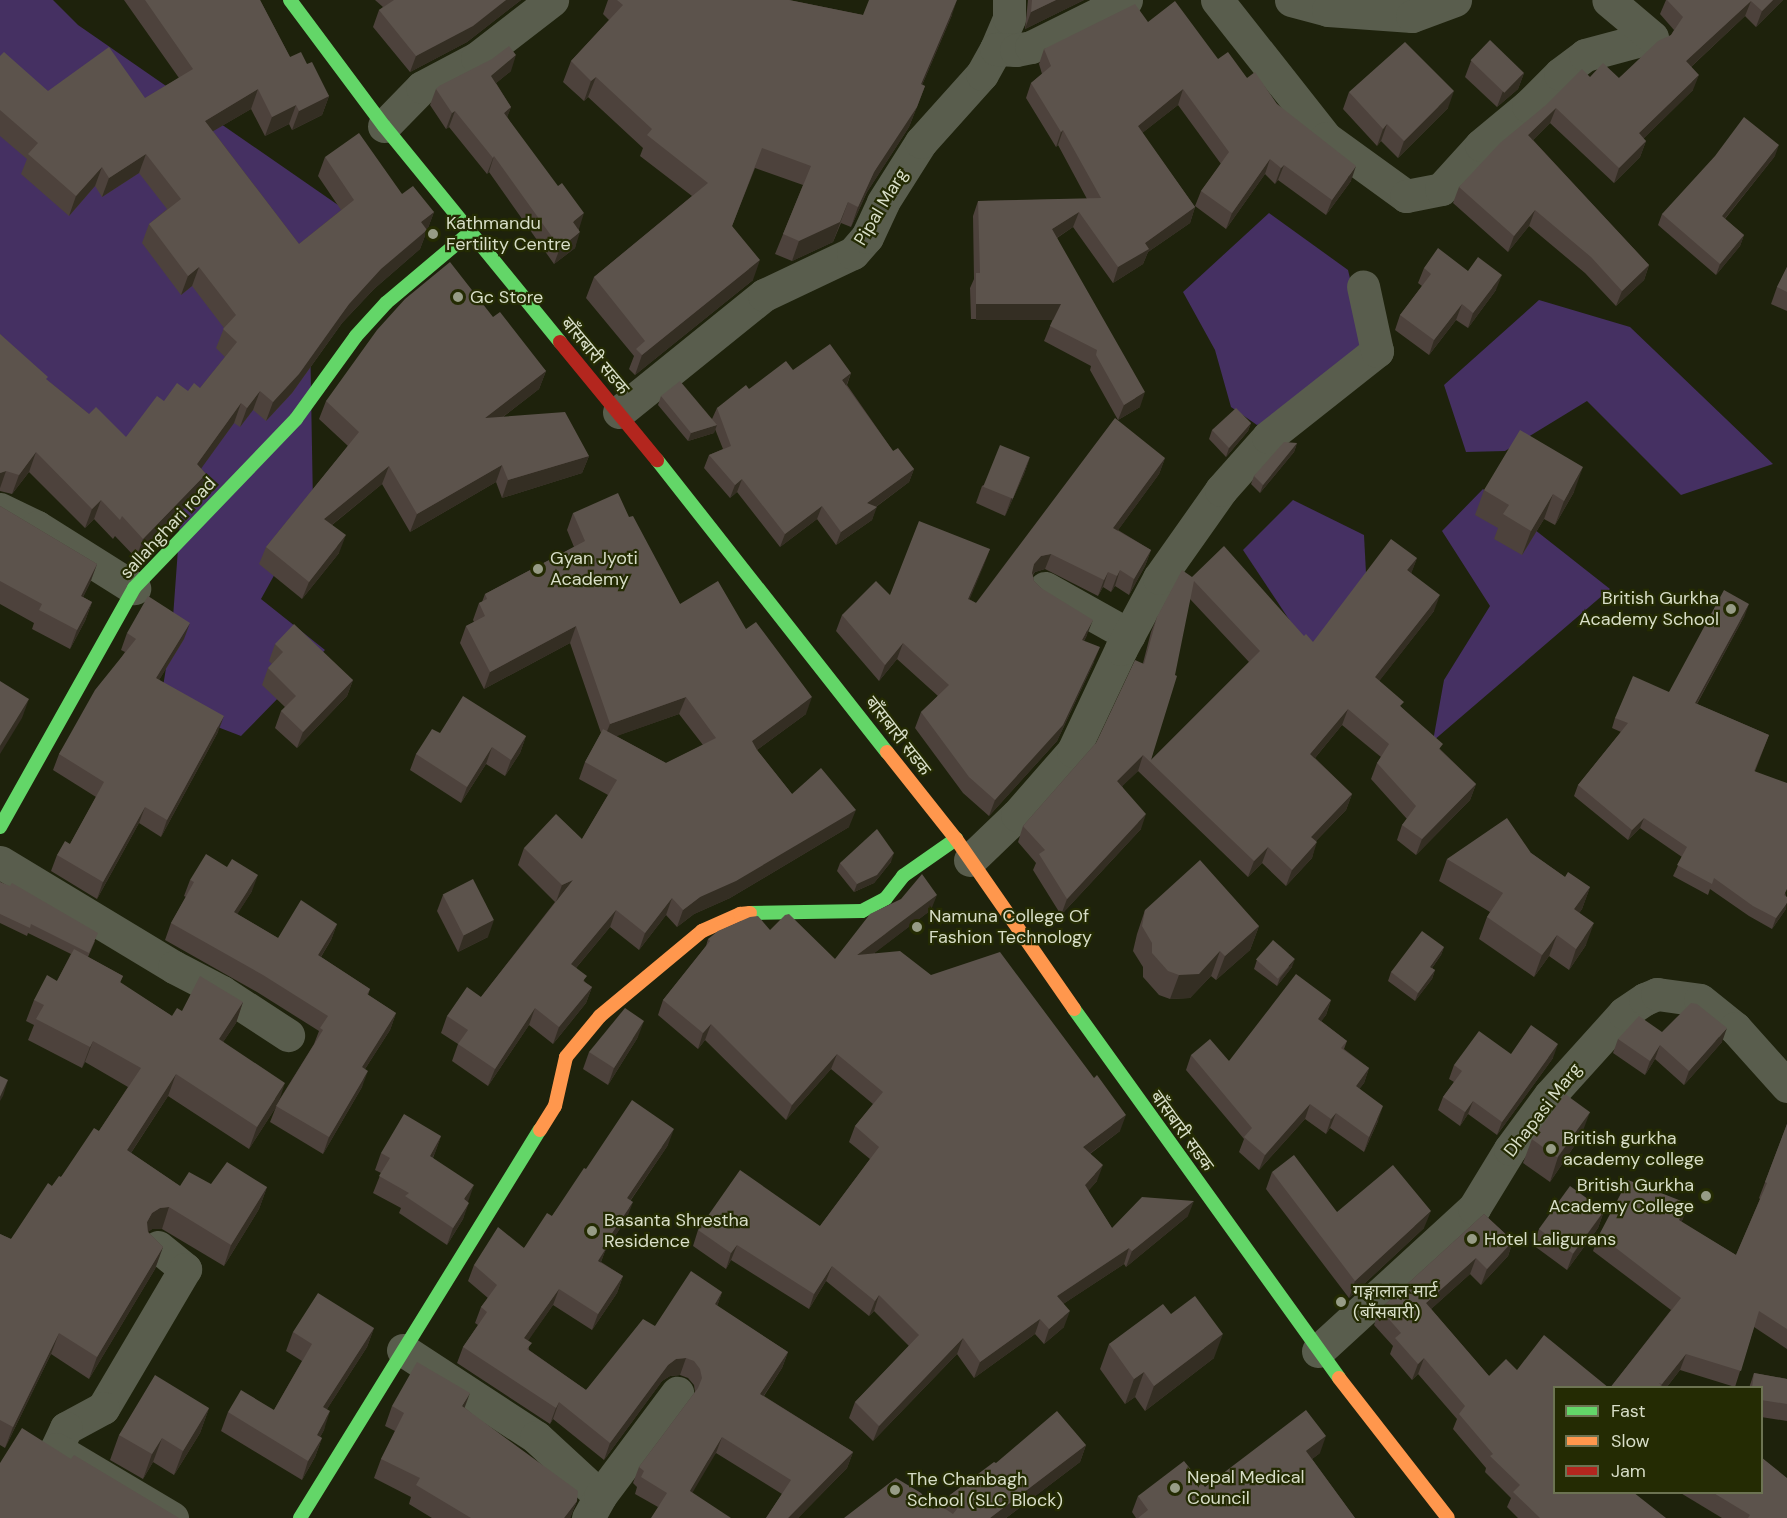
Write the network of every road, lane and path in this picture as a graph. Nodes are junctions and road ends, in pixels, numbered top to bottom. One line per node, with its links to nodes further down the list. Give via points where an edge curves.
1 (290, 0): 10 (main road, बाँसबारी सडक)
2 (552, 0): 10 (street, via 477,58 422,87)
3 (1009, 0): 9 (street, Pipal Marg, via 1009,18)
4 (1126, 0): 9 (street, via 1031,47)
5 (1217, 0): 8 (street, via 1326,138 1406,196 1441,189 1481,145 1585,55 1652,37)
6 (1291, 0): 7 (street, via 1328,10 1412,16)
7 (1455, 0)
8 (1608, 0)
9 (996, 49): 13 (street, Pipal Marg, via 982,74 921,142 883,202 867,237 853,253 764,295)
10 (384, 126): 11 (main road, बाँसबारी सडक)
11 (469, 233): 13 (main road, बाँसबारी सडक); 15 (main road, sallahghari road, via 386,303 356,336 296,419)
12 (1363, 286): 17 (street, via 1377,351 1268,436 1221,490 1159,578)
13 (619, 412): 19 (main road, बाँसबारी सडक)
14 (0, 509): 15 (street, via 37,527)
15 (134, 588): 18 (main road, sallahghari road)
16 (1045, 588): 17 (street)
17 (1129, 635): 19 (street, via 1073,751 1017,815)
18 (0, 827)
19 (963, 849): 24 (main road, via 903,876 886,898 862,911 740,914 702,931 600,1016 566,1057 555,1106); 25 (main road, बाँसबारी सडक)
20 (0, 862): 21 (street)
21 (288, 1035)
22 (1787, 1086): 25 (street, Dhapasi Marg, via 1735,1028 1700,1000 1657,994 1645,999 1624,1013 1550,1095 1510,1149 1474,1208)
23 (158, 1247): 28 (street, via 185,1269 103,1408 66,1428 56,1449)
24 (403, 1350): 27 (street, via 536,1437); 29 (main road)
25 (1318, 1351): 30 (main road, बाँसबारी सडक)
26 (677, 1393): 27 (street)
27 (594, 1507)
28 (172, 1518)
29 (300, 1518)
30 (1448, 1518)

